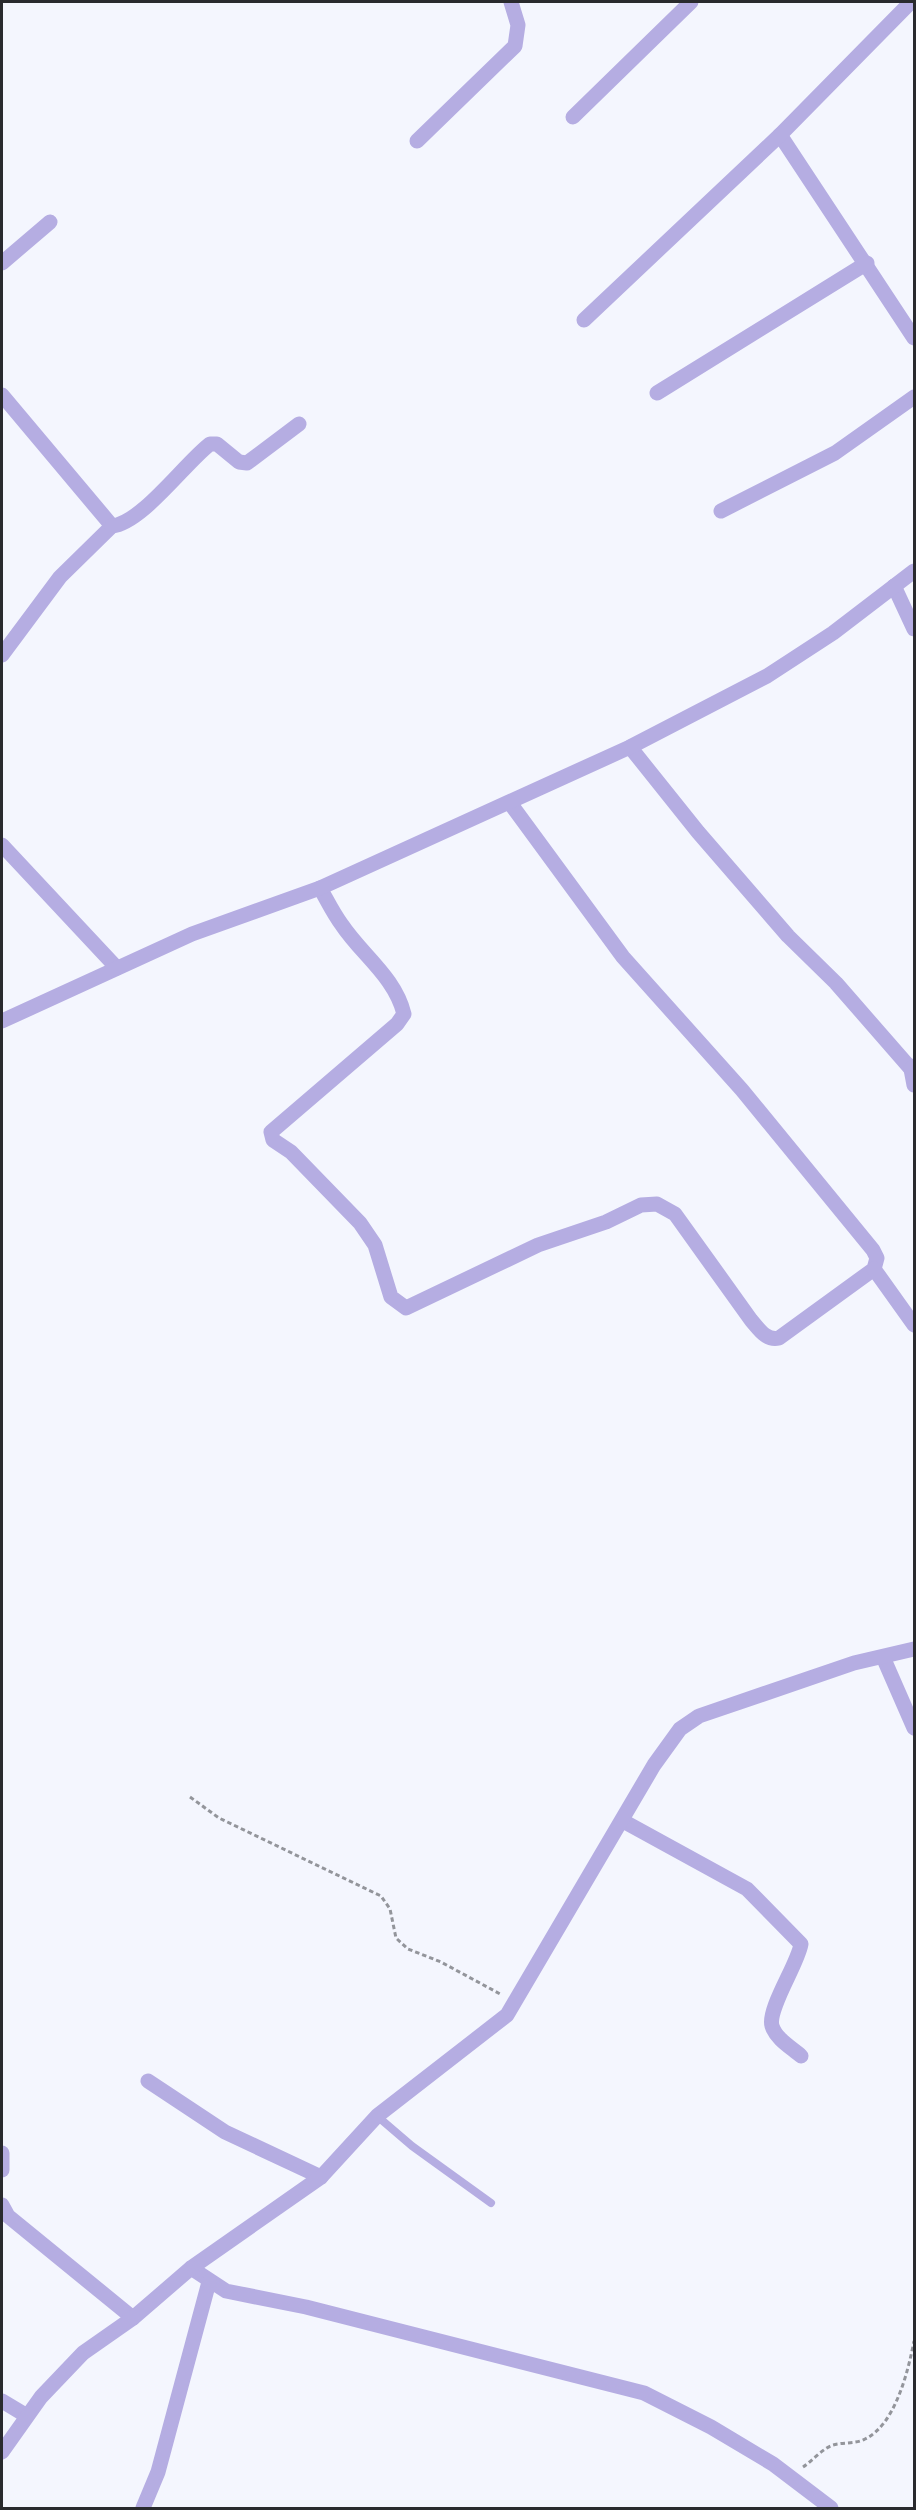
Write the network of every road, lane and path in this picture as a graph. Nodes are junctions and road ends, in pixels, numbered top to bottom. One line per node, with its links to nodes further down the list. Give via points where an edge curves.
1 (511, 2): 6 (street, via 518,25 515,46)
2 (691, 2): 4 (street)
3 (911, 2): 5 (street)
4 (573, 117)
5 (780, 135): 9 (street); 10 (street)
6 (417, 141)
7 (50, 222): 8 (street)
8 (2, 263)
9 (867, 263): 11 (street); 12 (street)
10 (584, 320)
11 (915, 338)
12 (657, 393)
13 (2, 395): 17 (street)
14 (915, 397): 16 (street, via 835,453)
15 (299, 424): 17 (street, via 247,463 210,444 152,501 122,524)
16 (721, 511)
17 (112, 526): 21 (street, via 60,577)
18 (915, 571): 19 (street)
19 (894, 586): 20 (street); 22 (street, via 833,633 767,676)
20 (915, 629)
21 (2, 655)
22 (630, 747): 23 (street); 28 (street, via 788,936)
23 (510, 803): 25 (street); 30 (street, via 623,957 742,1090 867,1242 877,1258)
24 (2, 845): 26 (street)
25 (320, 888): 26 (street, via 192,934); 30 (street, via 342,925 387,978 404,1014 271,1132 273,1140 291,1152 360,1223 375,1245 391,1297 400,1306 406,1308 538,1245 649,1204 675,1214 751,1320 772,1339 817,1313)
26 (117, 968): 27 (street)
27 (2, 1021)
28 (913, 1067): 29 (street)
29 (915, 1085)
30 (874, 1269): 31 (street)
31 (915, 1325)
32 (915, 1649): 33 (street)
33 (883, 1656): 34 (street); 36 (street, via 699,1716 680,1729 663,1750)
34 (915, 1728)
35 (190, 1797): 37 (path, via 219,1818 381,1896 390,1909 396,1938 408,1949)
36 (622, 1821): 37 (street); 38 (street, via 747,1889 801,1944 799,1958 773,2014 772,2026)
37 (515, 2002): 40 (street, via 507,2014)
38 (801, 2056)
39 (148, 2081): 43 (street, via 225,2132)
40 (377, 2116): 43 (street); 44 (lane)
41 (2, 2153): 42 (street)
42 (2, 2170)
43 (321, 2177): 46 (street)
44 (490, 2203)
45 (2, 2205): 48 (street, via 8,2216)
46 (190, 2268): 47 (street); 48 (street)
47 (209, 2282): 53 (street, via 226,2290 644,2393 711,2427); 54 (street, via 158,2472)
48 (133, 2318): 51 (street, via 82,2353)
49 (915, 2341): 53 (path, via 909,2368 887,2421 876,2434 862,2441 831,2445)
50 (2, 2401): 51 (street)
51 (27, 2416): 52 (street)
52 (2, 2452)
53 (790, 2477): 55 (street)
54 (143, 2508)
55 (831, 2508)

